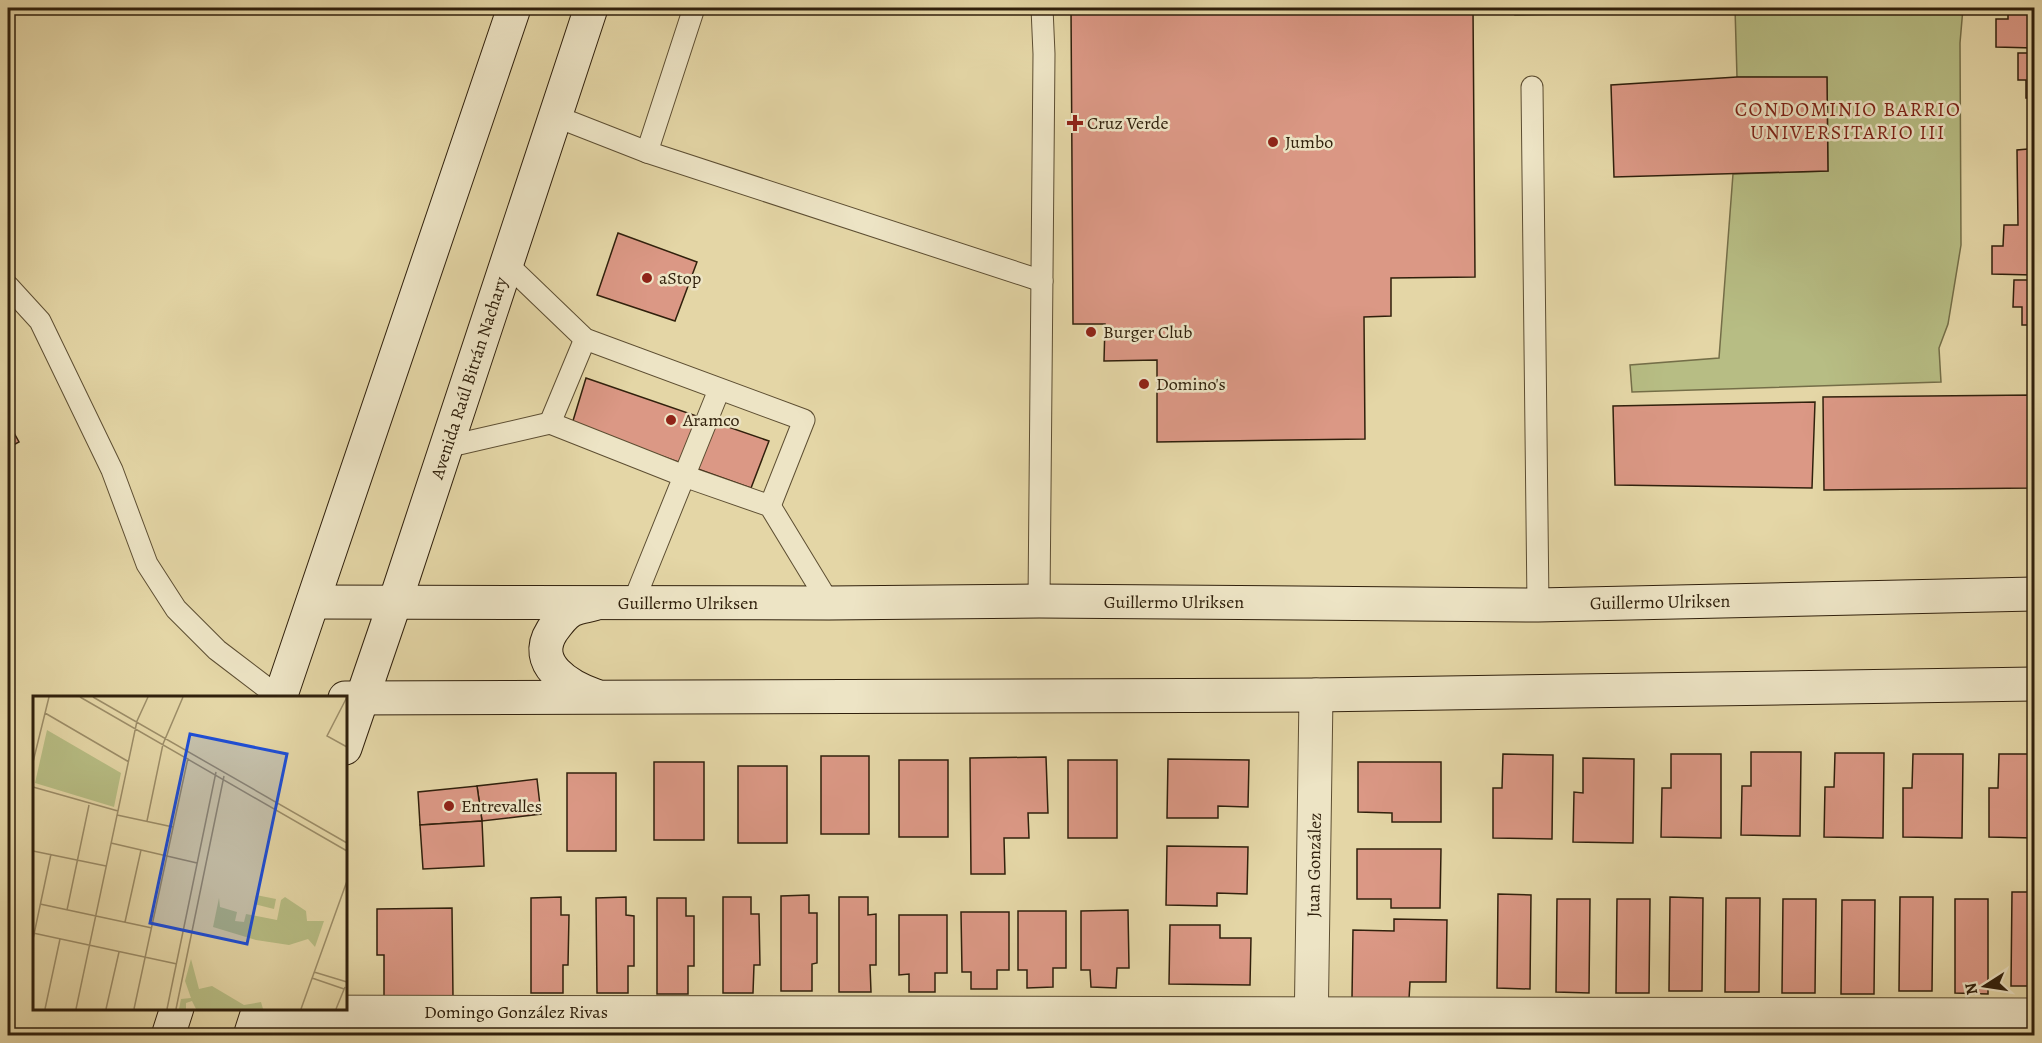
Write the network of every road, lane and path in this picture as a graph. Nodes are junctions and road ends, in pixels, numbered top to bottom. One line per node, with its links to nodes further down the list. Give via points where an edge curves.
1 (514, 8): 19 (main road)
2 (591, 8): 6 (main road, Avenida Raúl Bitrán Nachary)
3 (694, 8): 7 (lane)
4 (1042, 8): 9 (lane)
5 (1532, 87): 24 (lane)
6 (555, 116): 7 (lane); 8 (main road, Avenida Raúl Bitrán Nachary)
7 (647, 152): 9 (lane)
8 (507, 264): 11 (lane); 14 (main road, Avenida Raúl Bitrán Nachary)
9 (1042, 282): 18 (lane)
10 (8, 286): 27 (lane, via 40,321 112,470 147,564 176,609 217,650)
11 (585, 339): 12 (lane); 13 (lane)
12 (719, 390): 15 (lane); 16 (lane, via 804,420)
13 (550, 423): 14 (lane); 15 (lane)
14 (446, 447): 20 (main road, Avenida Raúl Bitrán Nachary)
15 (684, 476): 16 (lane); 22 (lane)
16 (770, 506): 23 (lane)
17 (2034, 594): 24 (main road, Guillermo Ulriksen)
18 (1039, 600): 23 (main road, Guillermo Ulriksen); 24 (main road, Guillermo Ulriksen)
19 (313, 602): 20 (main road, Guillermo Ulriksen); 28 (main road)
20 (395, 602): 21 (main road, Guillermo Ulriksen); 29 (main road, Avenida Raúl Bitrán Nachary)
21 (599, 602): 22 (main road, Guillermo Ulriksen); 30 (main road, via 570,611 557,623 546,641 546,660 558,675)
22 (633, 603): 23 (main road, Guillermo Ulriksen)
23 (829, 603)
24 (1538, 605)
25 (2034, 684): 26 (main road)
26 (1317, 695): 30 (main road); 36 (main road, Juan González)
27 (277, 696)
28 (281, 696)
29 (353, 698): 30 (main road); 31 (main road, Avenida Raúl Bitrán Nachary)
30 (601, 698)
31 (346, 742)
32 (176, 1010): 37 (main road)
33 (2034, 1015): 36 (main road, Domingo González Rivas)
34 (256, 1019): 35 (main road, Domingo González Rivas)
35 (998, 1024): 36 (main road, Domingo González Rivas)
36 (1312, 1025)
37 (168, 1035)

